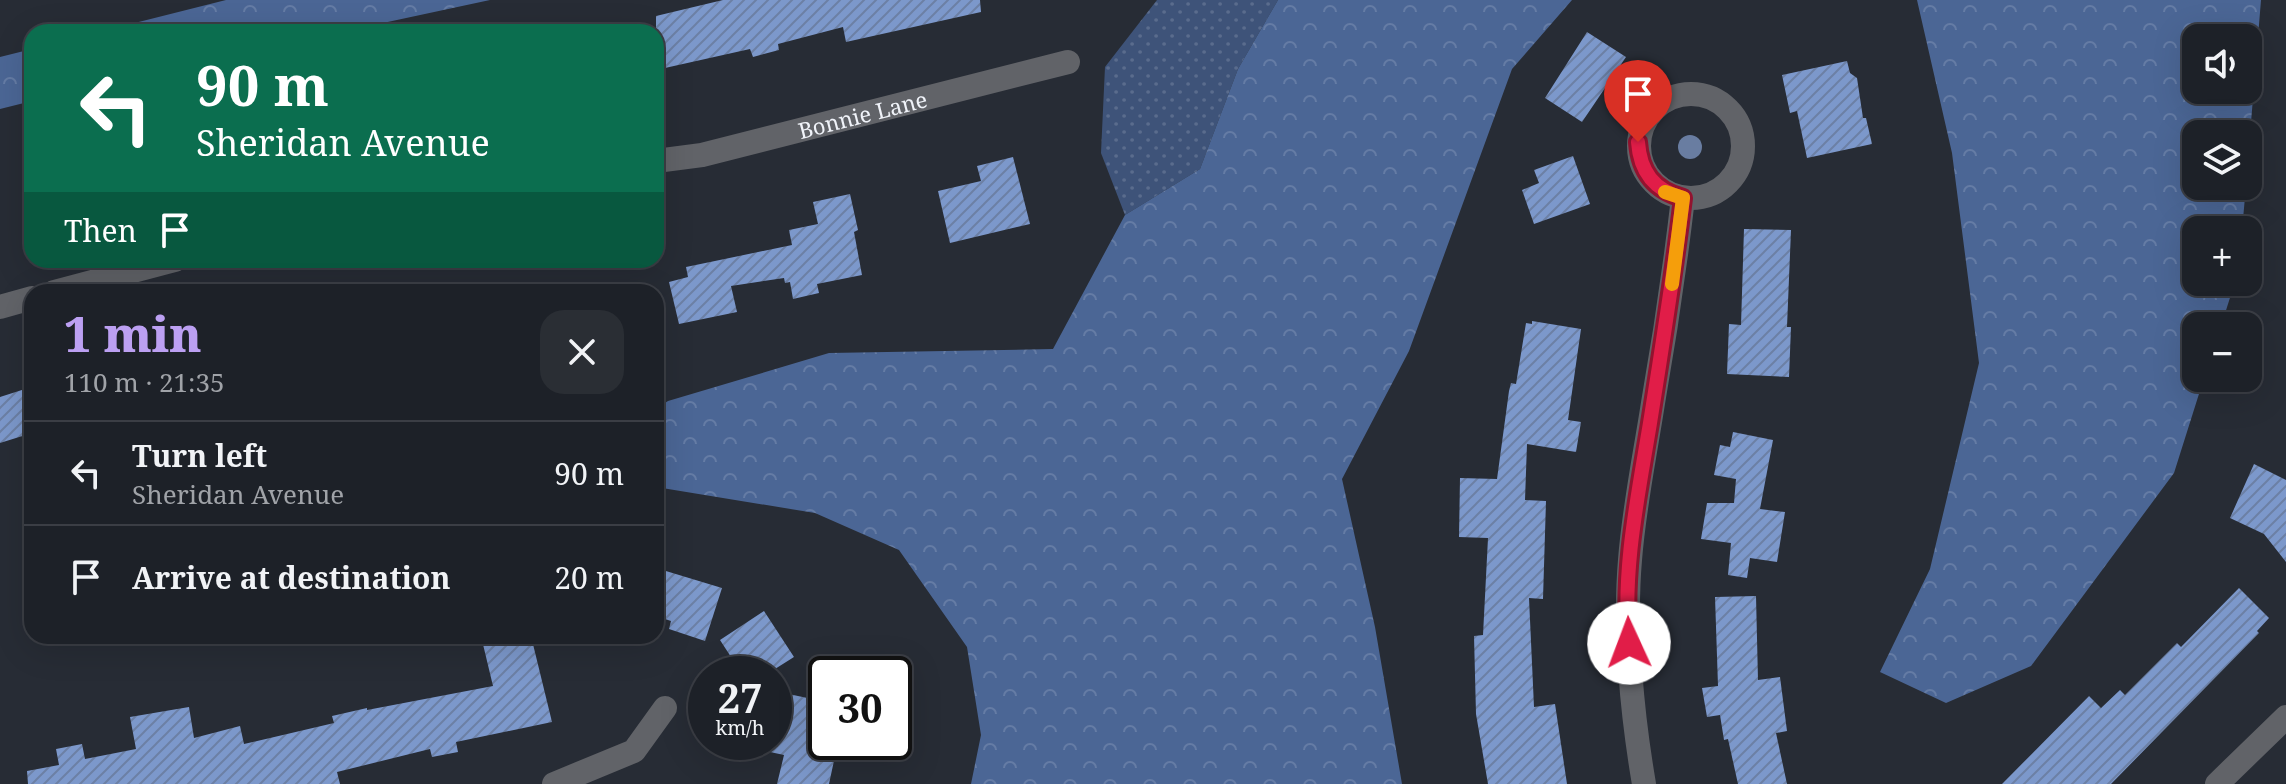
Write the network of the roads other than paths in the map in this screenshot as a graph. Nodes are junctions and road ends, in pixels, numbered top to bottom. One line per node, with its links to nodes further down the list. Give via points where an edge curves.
1 (1068, 62): 2 (street, Bonnie Lane, via 702,155)
2 (664, 160)
3 (1683, 198): 3 (street, via 1716,192 1738,169 1743,152 1737,120 1716,100 1700,94 1682,94 1658,105 1642,125 1638,142 1646,174 1657,187); 11 (street, via 1629,561 1627,622)
4 (145, 268): 5 (street)
5 (84, 284)
6 (24, 300): 7 (street)
7 (0, 307)
8 (665, 708): 10 (street, via 634,751)
9 (2286, 717): 12 (street)
10 (554, 784)
11 (1644, 784)
12 (2217, 784)

